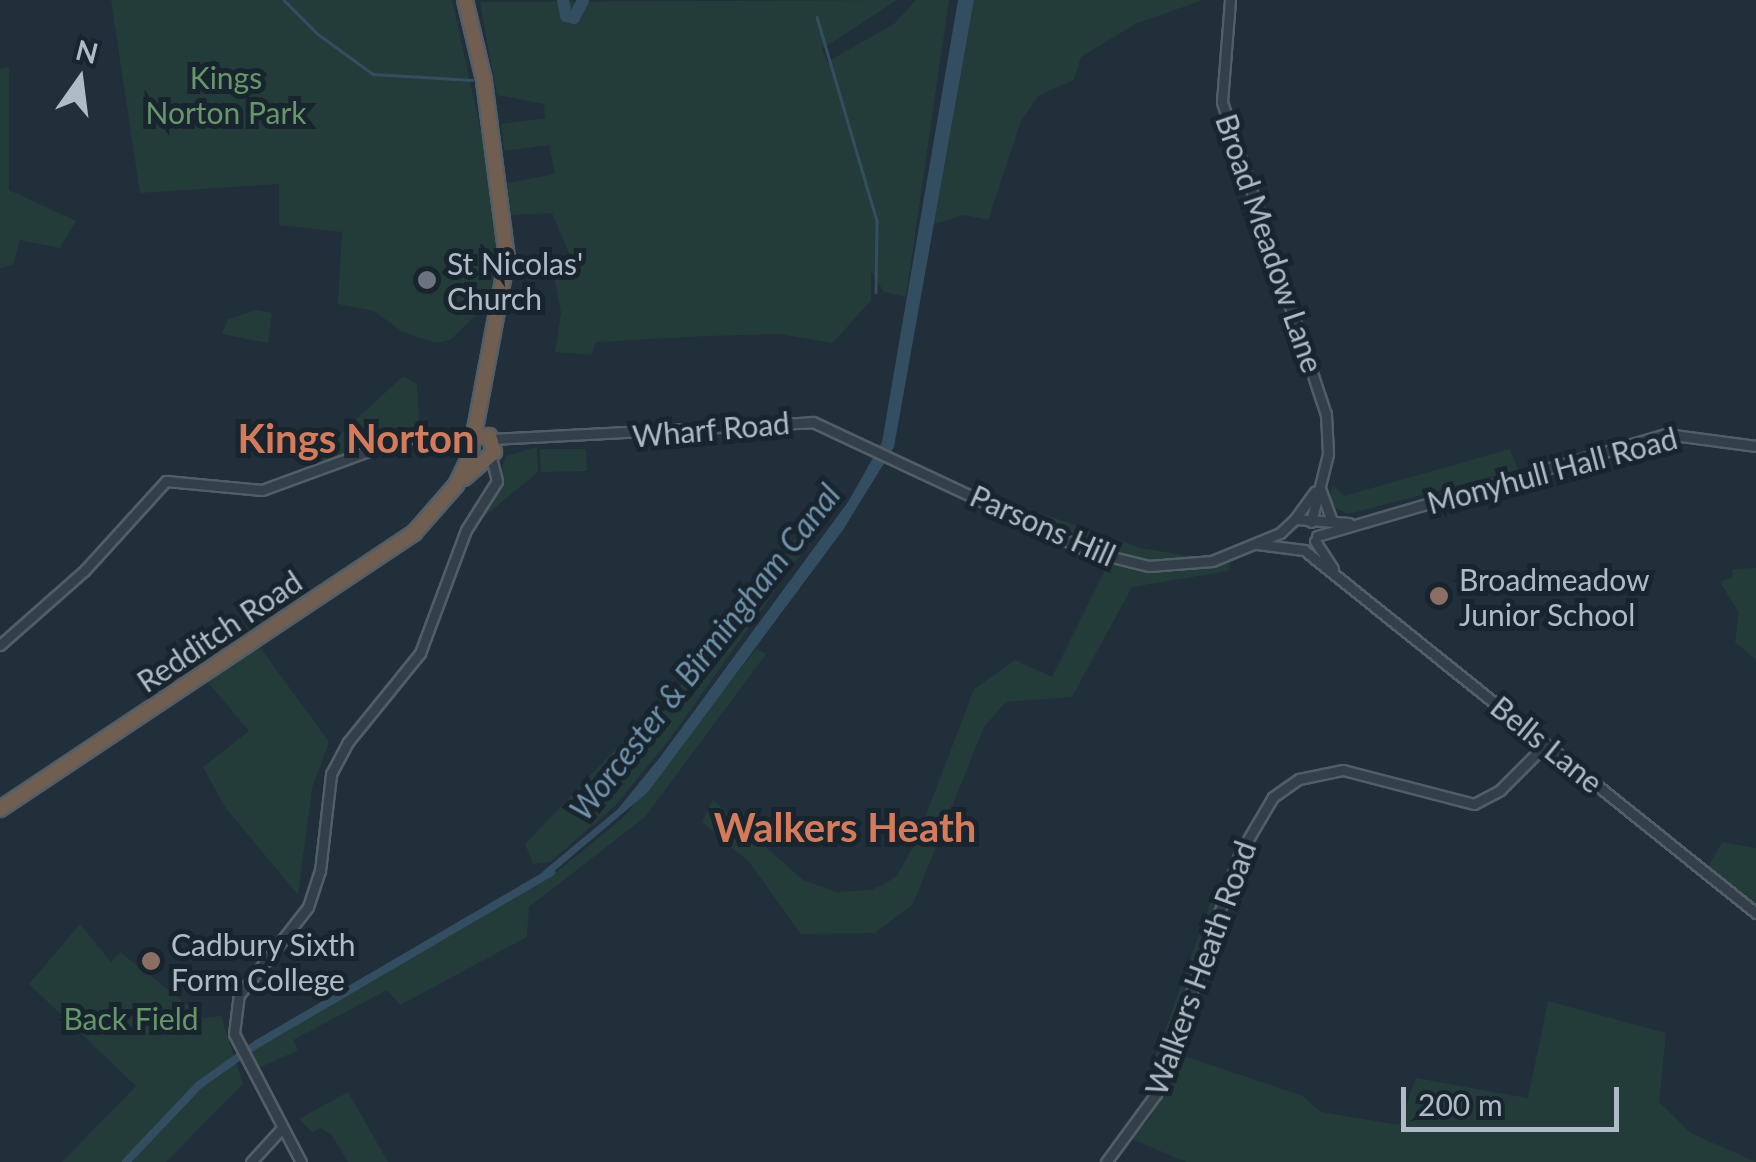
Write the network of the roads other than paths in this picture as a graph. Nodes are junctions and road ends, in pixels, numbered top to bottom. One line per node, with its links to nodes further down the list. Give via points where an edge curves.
1 (465, 0): 4 (highway, via 484,80 508,253 478,392)
2 (1230, 0): 6 (street, Broad Meadow Lane, via 1222,102 1326,414)
3 (1756, 446): 10 (street, Monyhull Hall Road, via 1666,434)
4 (482, 447): 5 (street, Wharf Road, via 806,421); 17 (street, Wharf Road, via 424,436 399,440 262,490 163,482 84,570); 19 (highway, Redditch Road, via 414,533); 21 (street, via 497,481 466,530 426,639 331,774 312,896 294,929 242,988 238,1043)
5 (892, 456): 13 (street, Parsons Hill, via 1088,551 1134,564 1191,565)
6 (1320, 487): 7 (street); 8 (street, Broad Meadow Lane); 9 (street, Broad Meadow Lane)
7 (1295, 519): 9 (street); 11 (street)
8 (1334, 522): 9 (street, Monyhull Hall Road); 10 (street, Monyhull Hall Road)
9 (1312, 523): 12 (street)
10 (1349, 523): 12 (street, Monyhull Hall Road)
11 (1285, 530): 13 (street, Parsons Hill); 14 (street)
12 (1316, 539): 15 (street); 16 (street, Bells Lane)
13 (1257, 544): 14 (street, Parsons Hill)
14 (1292, 548): 15 (street)
15 (1304, 550): 16 (street, Bells Lane)
16 (1338, 576): 18 (street, Bells Lane)
17 (0, 644)
18 (1545, 745): 20 (street, Bells Lane); 24 (street, Walkers Heath Road, via 1500,790 1466,806 1355,771 1299,779 1272,797 1248,833 1156,1094)
19 (0, 809)
20 (1756, 913)
21 (280, 1124): 22 (street); 23 (street)
22 (252, 1162)
23 (300, 1162)
24 (1106, 1162)

